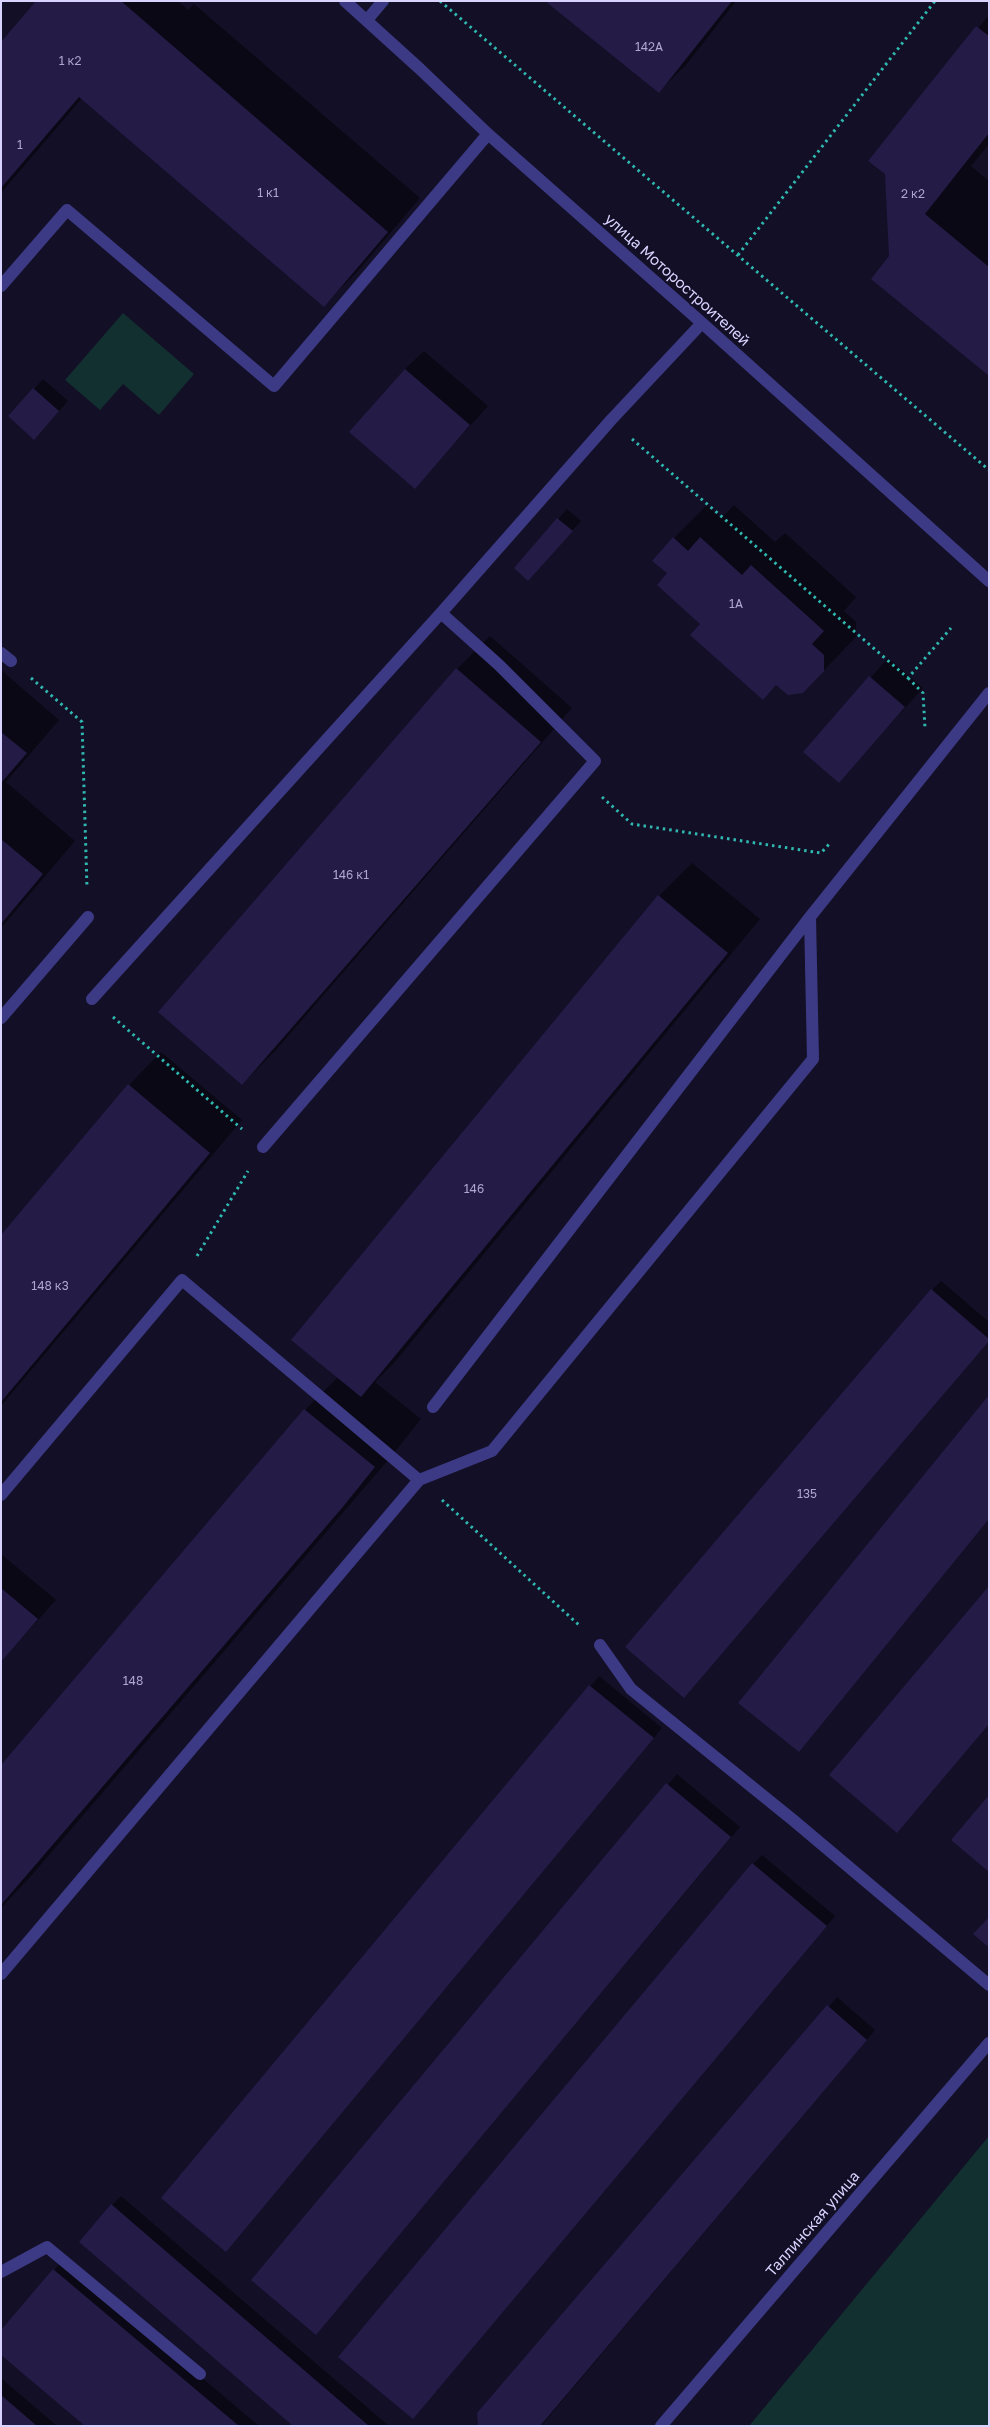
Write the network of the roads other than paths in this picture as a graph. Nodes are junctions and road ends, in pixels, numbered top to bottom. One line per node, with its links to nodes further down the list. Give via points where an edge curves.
1 (345, 1): 3 (street, улица Моторостроителей)
2 (383, 1): 3 (street)
3 (366, 20): 4 (street, улица Моторостроителей)
4 (488, 134): 5 (street, via 274,386 67,210); 6 (street, улица Моторостроителей)
5 (1, 286)
6 (702, 323): 7 (street, улица Моторостроителей); 8 (street)
7 (989, 581)
8 (440, 613): 12 (street); 14 (street, via 499,665 595,761)
9 (989, 693): 11 (street)
10 (88, 917): 13 (street)
11 (810, 917): 15 (street); 16 (street, via 813,1059 492,1451)
12 (92, 999)
13 (1, 1018)
14 (263, 1147)
15 (432, 1407)
16 (419, 1480): 17 (street, via 182,1280); 19 (street)
17 (1, 1495)
18 (600, 1645): 20 (street, via 631,1688)
19 (1, 1974)
20 (989, 1985)
21 (989, 2043): 24 (street, Таллинская улица)
22 (1, 2272): 23 (street, via 47,2247)
23 (200, 2374)
24 (661, 2426)

